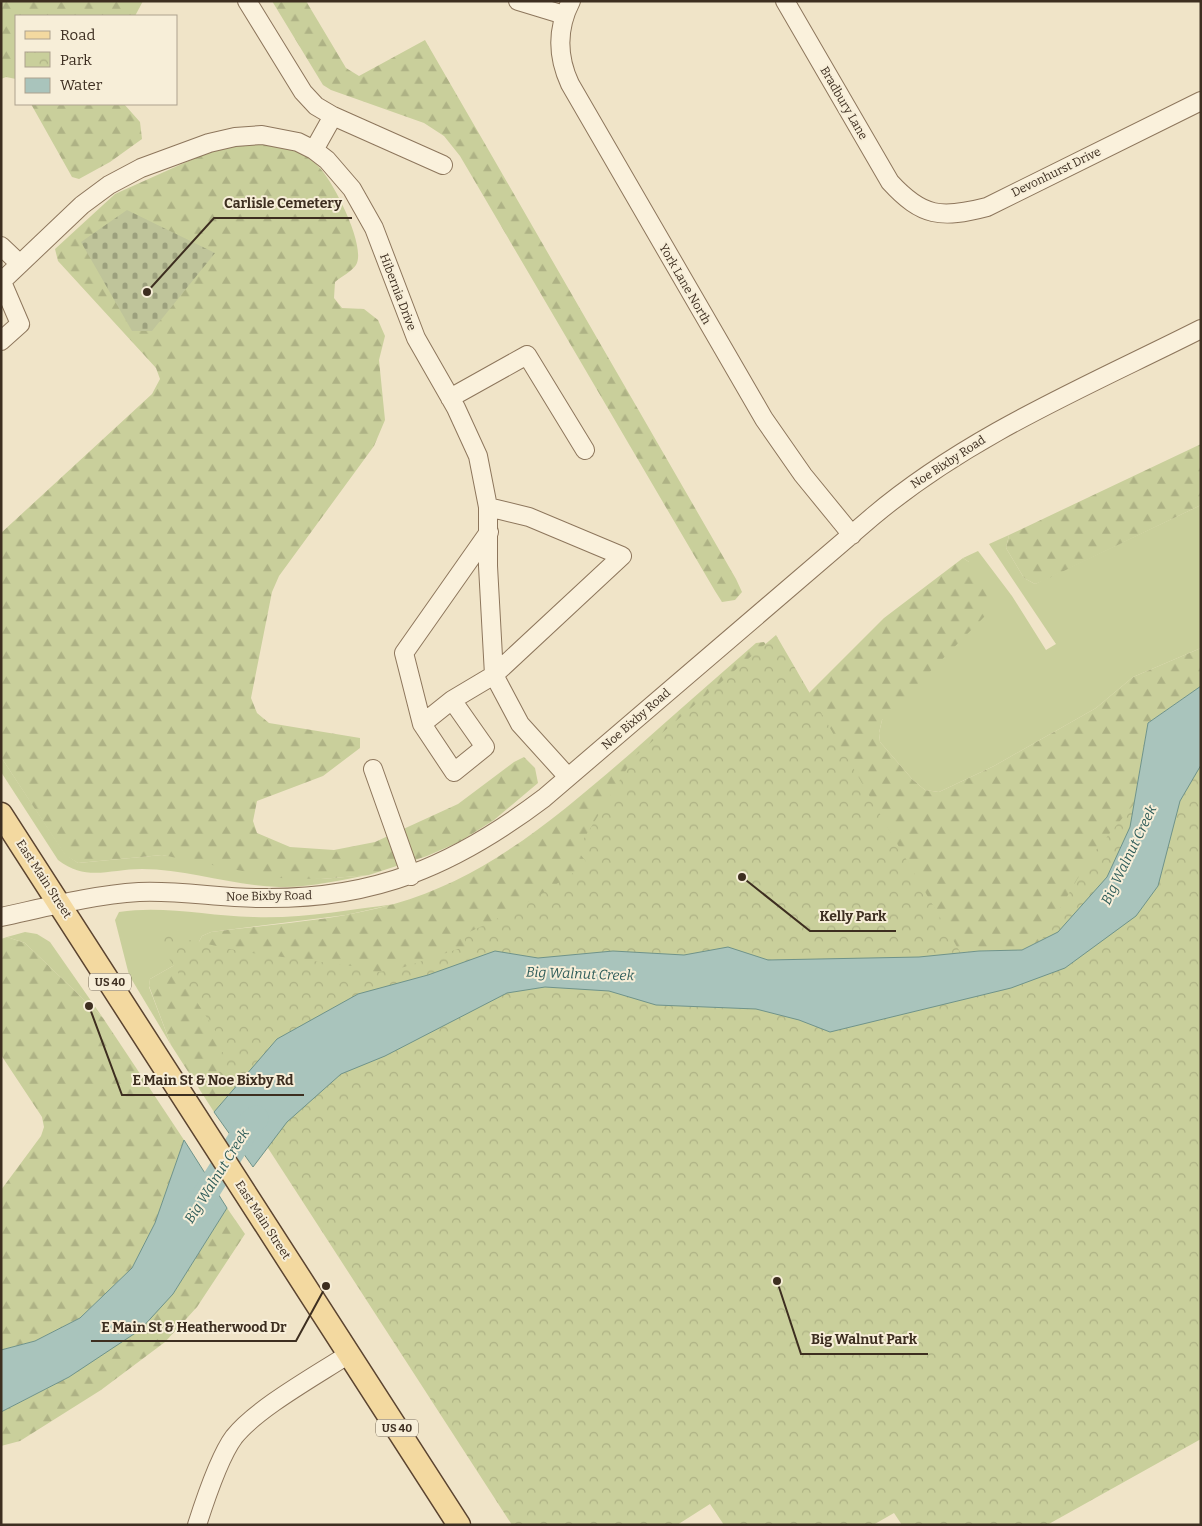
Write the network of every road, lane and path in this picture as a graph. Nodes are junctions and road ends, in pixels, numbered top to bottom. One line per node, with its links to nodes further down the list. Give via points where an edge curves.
1 (248, 1): 6 (street, via 303,92 316,106)
2 (518, 1): 4 (street)
3 (785, 1): 9 (street, Bradbury Lane, via 890,182)
4 (567, 8): 19 (street, York Lane North, via 560,50 570,84 764,419 803,475)
5 (1201, 101): 9 (street, Devonhurst Drive, via 986,207 959,215 930,213)
6 (333, 116): 7 (street); 8 (street)
7 (314, 150): 11 (street, Hibernia Drive, via 278,136 235,137 141,168 109,185 82,205); 15 (street, Hibernia Drive, via 352,189 374,228 416,338)
8 (443, 165)
9 (908, 201)
10 (1, 246): 11 (street)
11 (20, 264): 12 (street, Hibernia Drive)
12 (2, 282): 14 (street, via 20,324)
13 (1201, 329): 19 (street, Noe Bixby Road, via 962,451 918,480)
14 (1, 341)
15 (450, 398): 16 (street, via 527,355); 17 (street, Hibernia Drive, via 478,456)
16 (585, 450)
17 (488, 507): 18 (street, Hibernia Drive); 20 (street, via 529,517 622,556)
18 (489, 532): 20 (street, Hibernia Drive); 22 (street, via 404,653)
19 (852, 535): 24 (street, Noe Bixby Road)
20 (494, 675): 21 (street); 24 (street, Hibernia Drive, via 520,724)
21 (452, 700): 22 (street); 22 (street, via 485,748 454,772)
22 (422, 724)
23 (373, 769): 26 (street)
24 (568, 777): 26 (street, Noe Bixby Road, via 487,838)
25 (1, 814): 27 (main road, East Main Street / US 40)
26 (411, 876): 27 (street, Noe Bixby Road, via 364,888 299,898 140,892)
27 (60, 904): 28 (street, Noe Bixby Road); 29 (main road, East Main Street / US 40)
28 (1, 917)
29 (349, 1354): 30 (street, via 253,1417 234,1437); 31 (main road, East Main Street / US 40)
30 (197, 1525)
31 (459, 1525)

